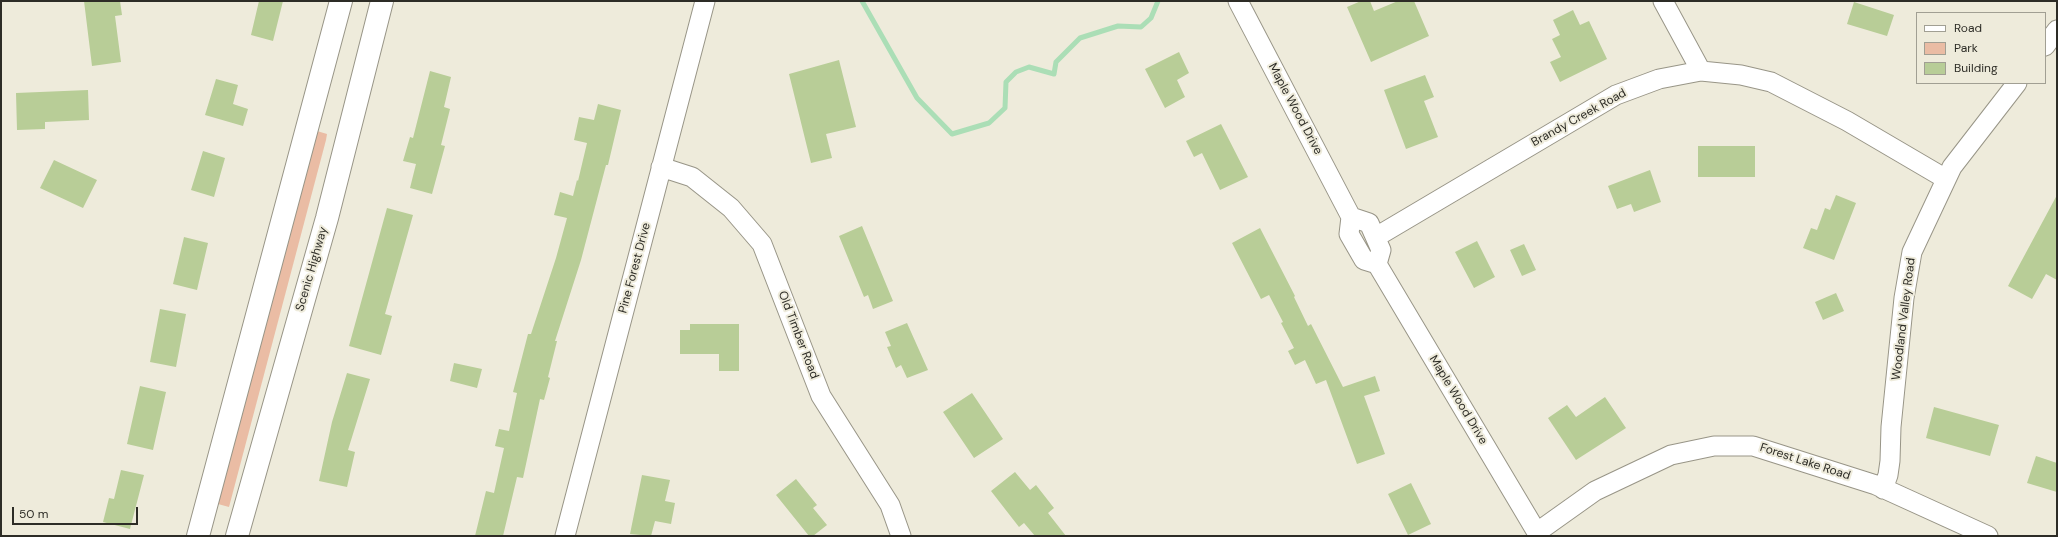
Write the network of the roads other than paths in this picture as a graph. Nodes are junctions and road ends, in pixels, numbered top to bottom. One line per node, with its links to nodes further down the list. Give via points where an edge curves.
1 (341, 1): 17 (highway)
2 (382, 1): 18 (highway, Scenic Highway, via 327,218)
3 (705, 1): 10 (street, Pine Forest Drive)
4 (1238, 1): 12 (street, Maple Wood Drive)
5 (1663, 1): 8 (street)
6 (2057, 30): 7 (street)
7 (2046, 45)
8 (1701, 71): 11 (street, Brandy Creek Road, via 1741,74 1771,82 1847,121); 13 (street, Brandy Creek Road, via 1659,79 1616,95)
9 (2016, 84): 11 (street, Woodland Valley Road, via 1952,167)
10 (661, 167): 19 (street, Pine Forest Drive); 20 (street, Old Timber Road, via 692,177 731,208 762,244 821,396 890,506)
11 (1946, 179): 15 (street, Woodland Valley Road, via 1912,252 1904,298 1890,461)
12 (1352, 217): 13 (street, via 1369,224); 14 (street, Maple Wood Drive, via 1349,234 1364,260)
13 (1376, 237): 14 (street, via 1381,250)
14 (1377, 264): 16 (street, Maple Wood Drive)
15 (1884, 489): 16 (street, Forest Lake Road, via 1803,460 1753,446 1714,446 1671,455 1595,491 1543,528); 21 (street, Forest Lake Road)
16 (1538, 535)
17 (198, 536)
18 (237, 536)
19 (565, 536)
20 (901, 536)
21 (1988, 536)

